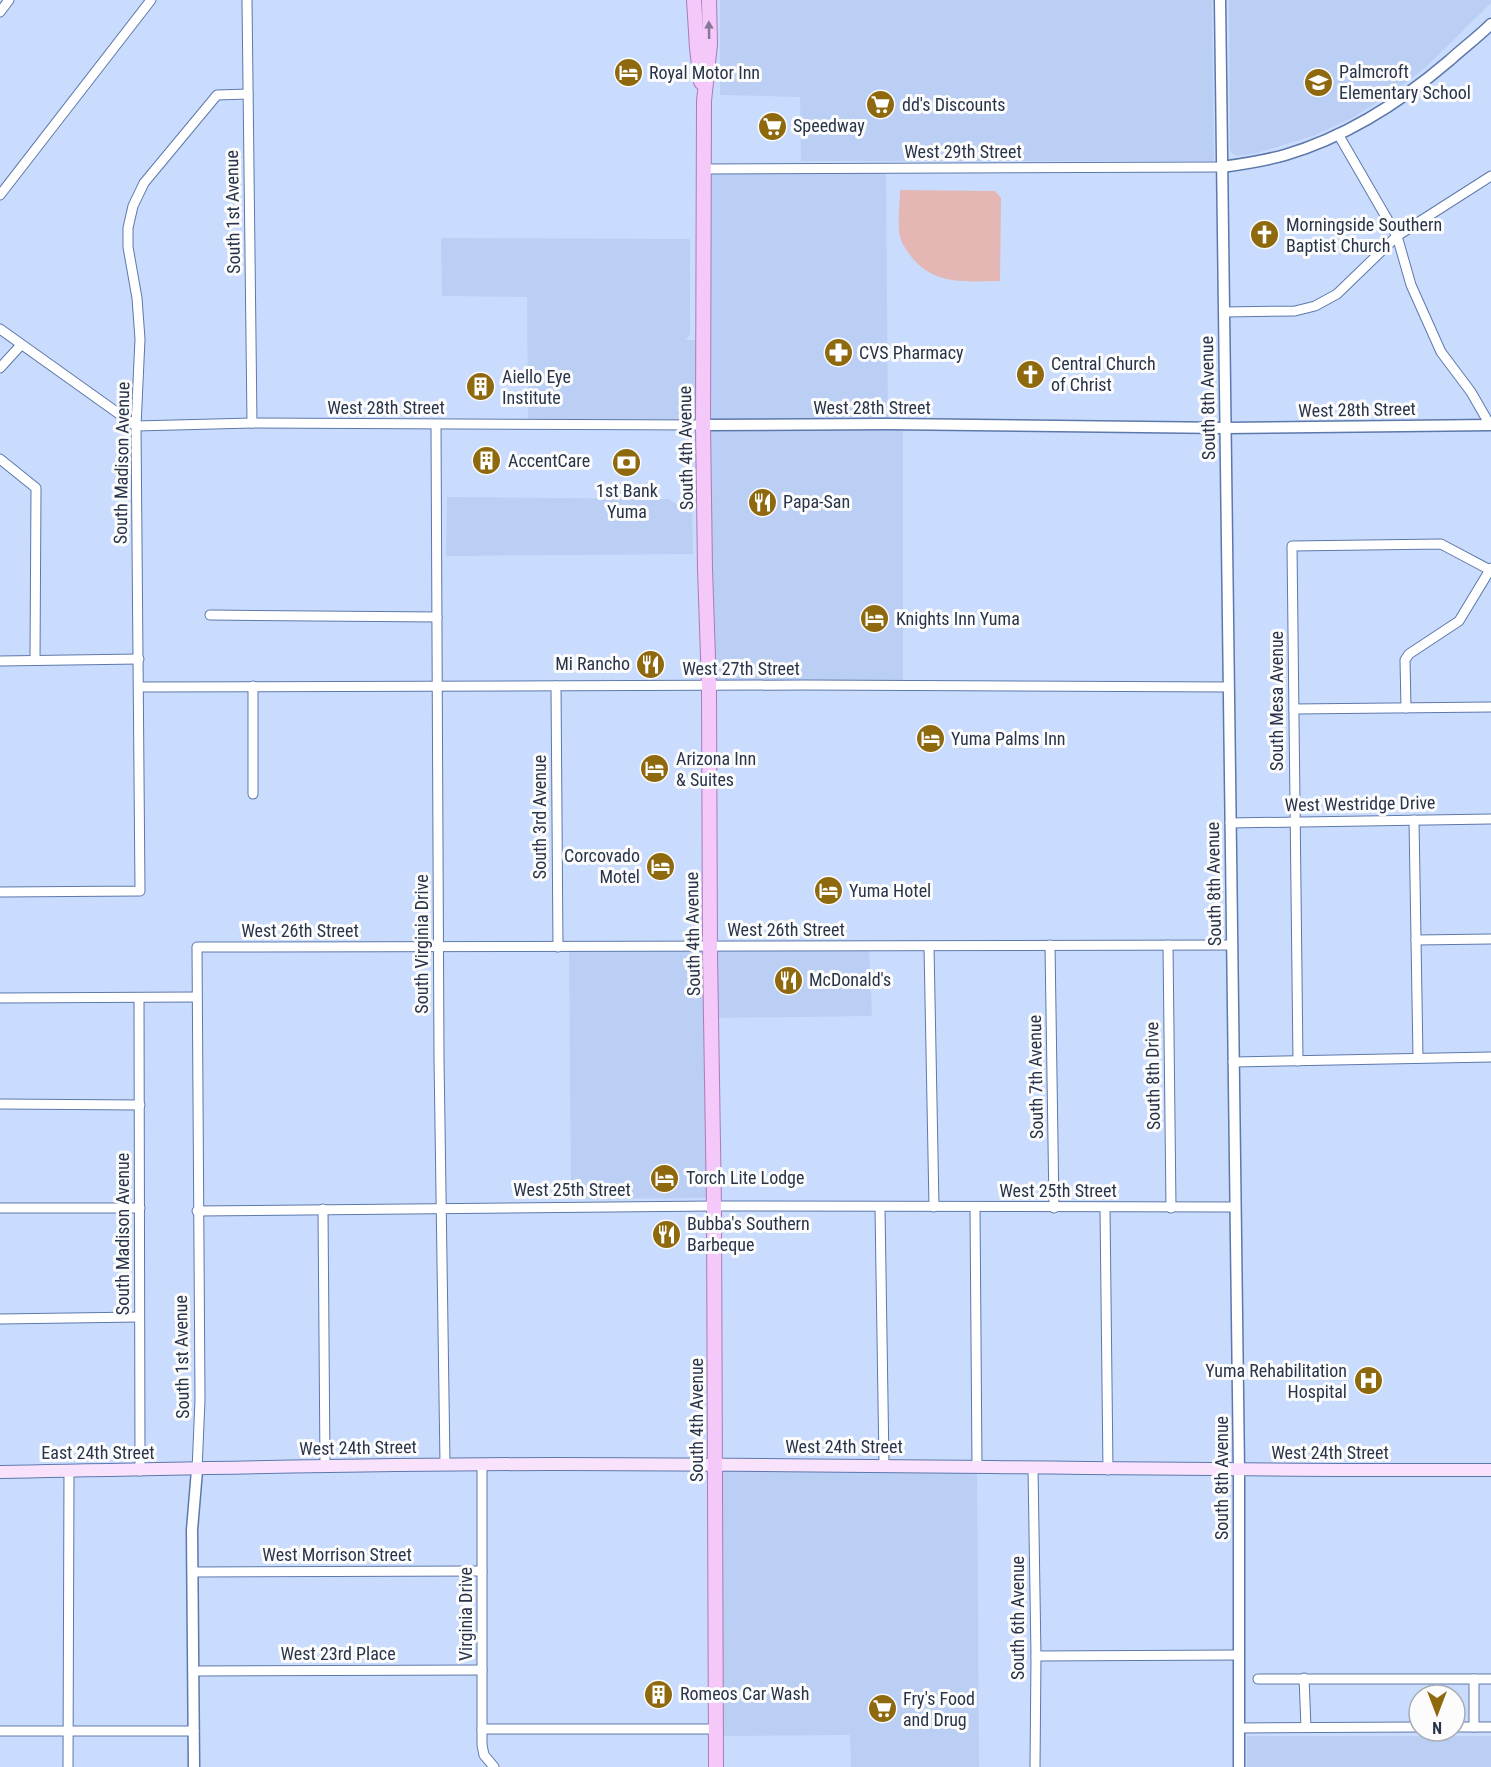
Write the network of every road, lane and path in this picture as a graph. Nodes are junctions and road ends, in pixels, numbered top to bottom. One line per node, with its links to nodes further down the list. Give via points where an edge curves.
1 (9, 0): 7 (street)
2 (151, 0): 15 (street)
3 (247, 0): 9 (street, South 1st Avenue)
4 (694, 0): 10 (main road, South 4th Avenue)
5 (709, 0): 10 (main road, South 4th Avenue, one-way to 5, via 710,44)
6 (1220, 0): 12 (street, South 8th Avenue)
7 (0, 12)
8 (1489, 30): 11 (street, via 1405,96)
9 (248, 94): 21 (street, South 1st Avenue); 25 (street, South Madison Avenue, via 217,95 144,183 133,206 128,247 138,298 140,339)
10 (704, 101): 13 (main road, South 4th Avenue)
11 (1338, 134): 12 (street, via 1283,156); 16 (street)
12 (1222, 167): 13 (street, West 29th Street); 17 (street, South 8th Avenue)
13 (704, 169): 23 (main road, South 4th Avenue)
14 (1491, 176): 16 (street)
15 (0, 195)
16 (1397, 236): 17 (street, via 1337,294 1315,306 1295,311); 24 (street, via 1411,285 1441,352)
17 (1224, 312): 26 (street, South 8th Avenue)
18 (0, 328): 19 (street)
19 (21, 345): 20 (street); 25 (street)
20 (0, 368)
21 (252, 423): 22 (street, West 28th Street); 25 (street, West 28th Street)
22 (436, 424): 23 (street, West 28th Street); 30 (street, South Virginia Drive)
23 (704, 425): 26 (street, West 28th Street); 37 (main road, South 4th Avenue)
24 (1491, 425): 26 (street, West 28th Street)
25 (136, 426): 31 (street, South Madison Avenue)
26 (1226, 428): 39 (street, South 8th Avenue)
27 (0, 459): 32 (street, via 36,488)
28 (1490, 569): 41 (street, via 1459,621 1405,660); 42 (street, South Mesa Avenue, via 1441,544 1292,546)
29 (210, 615): 30 (street)
30 (437, 617): 35 (street, South Virginia Drive)
31 (139, 659): 32 (street); 38 (street, South Madison Avenue)
32 (35, 660): 33 (street)
33 (0, 661)
34 (253, 686): 35 (street, West 27th Street); 38 (street, West 27th Street); 43 (street)
35 (438, 686): 36 (street, West 27th Street); 54 (street, South Virginia Drive)
36 (556, 686): 37 (street, West 27th Street); 58 (street, South 3rd Avenue)
37 (709, 686): 39 (street, West 27th Street); 55 (main road, South 4th Avenue)
38 (139, 687): 48 (street, South Madison Avenue, via 140,891)
39 (1228, 687): 47 (street, South 8th Avenue)
40 (1491, 707): 41 (street)
41 (1406, 708): 42 (street)
42 (1294, 709): 46 (street, South Mesa Avenue)
43 (253, 794)
44 (1491, 819): 45 (street, West Westridge Drive)
45 (1414, 820): 46 (street, West Westridge Drive); 50 (street)
46 (1294, 822): 47 (street, West Westridge Drive); 64 (street, South Mesa Avenue)
47 (1230, 823): 53 (street, South 8th Avenue)
48 (0, 892)
49 (1491, 939): 50 (street)
50 (1416, 940): 63 (street)
51 (1050, 945): 52 (street, West 26th Street); 56 (street, West 26th Street); 76 (street, South 7th Avenue)
52 (1168, 945): 53 (street, West 26th Street); 78 (street, South 8th Drive)
53 (1232, 945): 65 (street, South 8th Avenue)
54 (439, 946): 57 (street, West 26th Street); 58 (street, West 26th Street); 74 (street, South Virginia Drive)
55 (710, 946): 56 (street, West 26th Street); 58 (street, West 26th Street); 68 (main road, South 4th Avenue)
56 (929, 946): 69 (street)
57 (196, 947): 59 (street, South 1st Avenue)
58 (558, 947)
59 (196, 997): 61 (street); 80 (street, South 1st Avenue)
60 (0, 998): 61 (street)
61 (139, 998): 67 (street, South Madison Avenue)
62 (1491, 1057): 63 (street)
63 (1418, 1058): 64 (street)
64 (1298, 1060): 65 (street)
65 (1233, 1062): 71 (street, South 8th Avenue)
66 (0, 1104): 67 (street)
67 (140, 1105): 73 (street, South Madison Avenue)
68 (714, 1206): 74 (street, West 25th Street); 75 (street, West 25th Street); 85 (main road, South 4th Avenue)
69 (934, 1207): 70 (street, West 25th Street); 75 (street, West 25th Street)
70 (975, 1207): 76 (street, West 25th Street); 88 (street)
71 (1235, 1207): 78 (street, West 25th Street); 95 (street, South 8th Avenue)
72 (0, 1208): 73 (street)
73 (140, 1208): 81 (street, South Madison Avenue)
74 (441, 1208): 79 (street, West 25th Street); 83 (street, South Virginia Drive)
75 (880, 1208): 86 (street)
76 (1054, 1208): 77 (street, West 25th Street)
77 (1105, 1208): 78 (street, West 25th Street); 91 (street)
78 (1171, 1208)
79 (322, 1209): 80 (street, West 25th Street); 87 (street)
80 (197, 1211): 90 (street, South 1st Avenue)
81 (139, 1317): 82 (street); 94 (street, South Madison Avenue)
82 (0, 1318)
83 (445, 1464): 84 (main road, West 24th Street); 87 (main road, West 24th Street)
84 (482, 1464): 85 (main road, West 24th Street); 97 (street, Virginia Drive)
85 (715, 1464): 86 (main road, West 24th Street); 114 (main road, South 4th Avenue)
86 (884, 1465): 88 (main road, West 24th Street)
87 (325, 1466): 90 (main road, West 24th Street)
88 (978, 1467): 89 (main road, West 24th Street)
89 (1033, 1468): 91 (main road, West 24th Street); 100 (street, South 6th Avenue)
90 (197, 1470): 94 (main road, East 24th Street); 98 (street, South 1st Avenue)
91 (1108, 1470): 95 (main road, West 24th Street)
92 (1491, 1470): 95 (main road, West 24th Street)
93 (69, 1471): 94 (main road, East 24th Street); 96 (main road, East 24th Street); 116 (street)
94 (140, 1471)
95 (1239, 1471): 99 (street, South 8th Avenue)
96 (0, 1472)
97 (482, 1570): 98 (street, West Morrison Street); 101 (street, Virginia Drive)
98 (193, 1572): 102 (street, South 1st Avenue)
99 (1239, 1655): 100 (street); 112 (street, South 8th Avenue)
100 (1036, 1656): 123 (street, South 6th Avenue)
101 (482, 1670): 102 (street, West 23rd Place); 113 (street, Virginia Drive)
102 (194, 1671): 117 (street, South 1st Avenue)
103 (1258, 1678): 104 (street)
104 (1304, 1678): 105 (street); 107 (street)
105 (1474, 1679): 106 (street); 110 (street)
106 (1490, 1679)
107 (1305, 1727): 108 (street); 112 (street)
108 (1407, 1727)
109 (1467, 1727): 110 (street)
110 (1474, 1727): 111 (street)
111 (1491, 1727)
112 (1239, 1728): 124 (street, South 8th Avenue)
113 (482, 1729): 114 (street); 118 (street, Virginia Drive, via 484,1755)
114 (716, 1729): 122 (main road, South 4th Avenue)
115 (0, 1731): 116 (street)
116 (69, 1731): 117 (street); 119 (street)
117 (194, 1731): 120 (street, South 1st Avenue)
118 (492, 1765): 121 (street)
119 (68, 1767)
120 (194, 1767)
121 (479, 1767)
122 (716, 1767)
123 (1035, 1767)
124 (1239, 1767)

